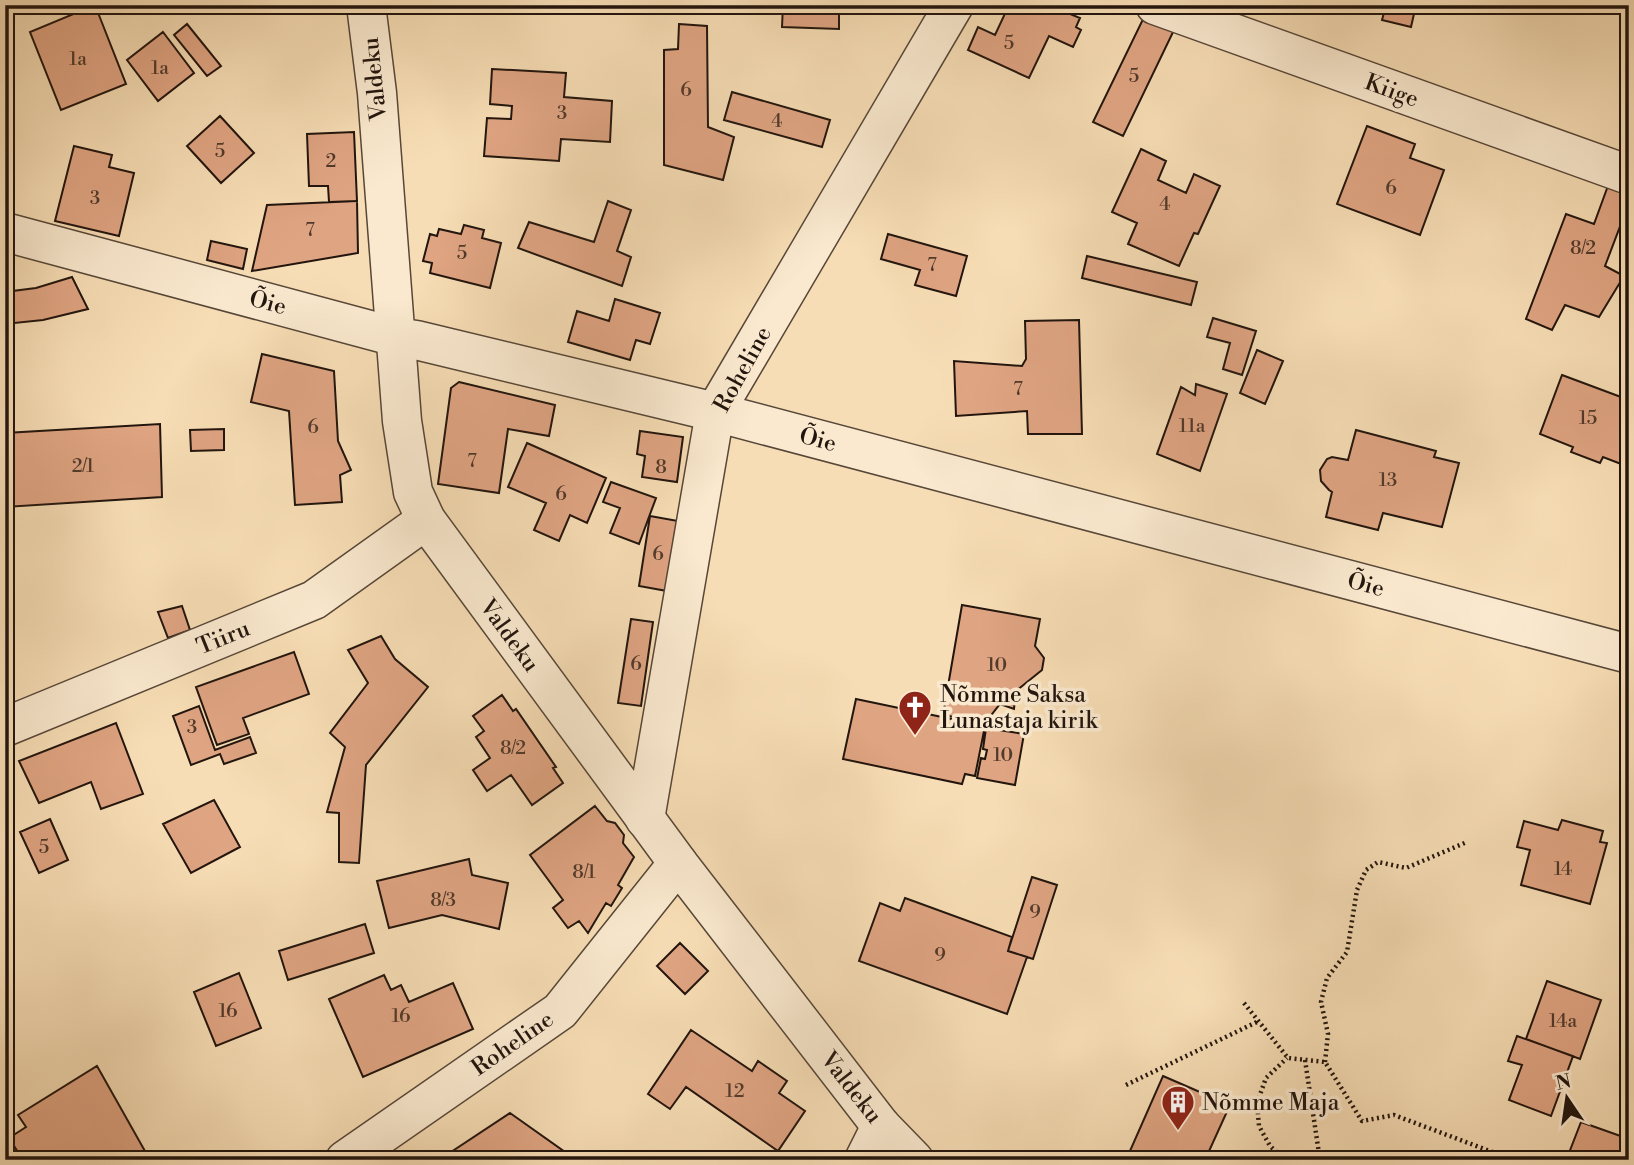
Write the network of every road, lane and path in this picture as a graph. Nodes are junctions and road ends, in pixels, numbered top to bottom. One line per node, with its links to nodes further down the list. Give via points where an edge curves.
1 (366, 5): 6 (street, Valdeku)
2 (954, 5): 7 (street, Roheline)
3 (1155, 5): 4 (street, Kiige)
4 (1629, 175)
5 (5, 232): 6 (street, Õie)
6 (396, 337): 7 (street, Õie); 8 (street, Valdeku, via 411,480)
7 (715, 412): 9 (street, Õie); 11 (street, Roheline)
8 (426, 520): 10 (street, Tiiru, via 314,600); 11 (street, Valdeku)
9 (1629, 654)
10 (5, 727)
11 (645, 819): 13 (street, Valdeku)
12 (1467, 842): 18 (path, via 1406,868 1378,862 1366,870 1357,890 1347,952 1327,978 1321,1002 1328,1034)
13 (678, 863): 20 (street, Valdeku); 21 (street, Roheline, via 560,1011)
14 (1244, 1003): 15 (path)
15 (1259, 1021): 16 (path); 19 (path)
16 (1287, 1058): 17 (path); 24 (path, via 1266,1078 1257,1103 1259,1126)
17 (1305, 1060): 18 (path); 25 (path)
18 (1325, 1062): 26 (path, via 1362,1121 1394,1115 1495,1153)
19 (1126, 1085)
20 (881, 1126): 22 (street); 23 (street, Valdeku)
21 (345, 1160)
22 (864, 1160)
23 (914, 1160)
24 (1285, 1160)
25 (1320, 1160)
26 (1499, 1160)

